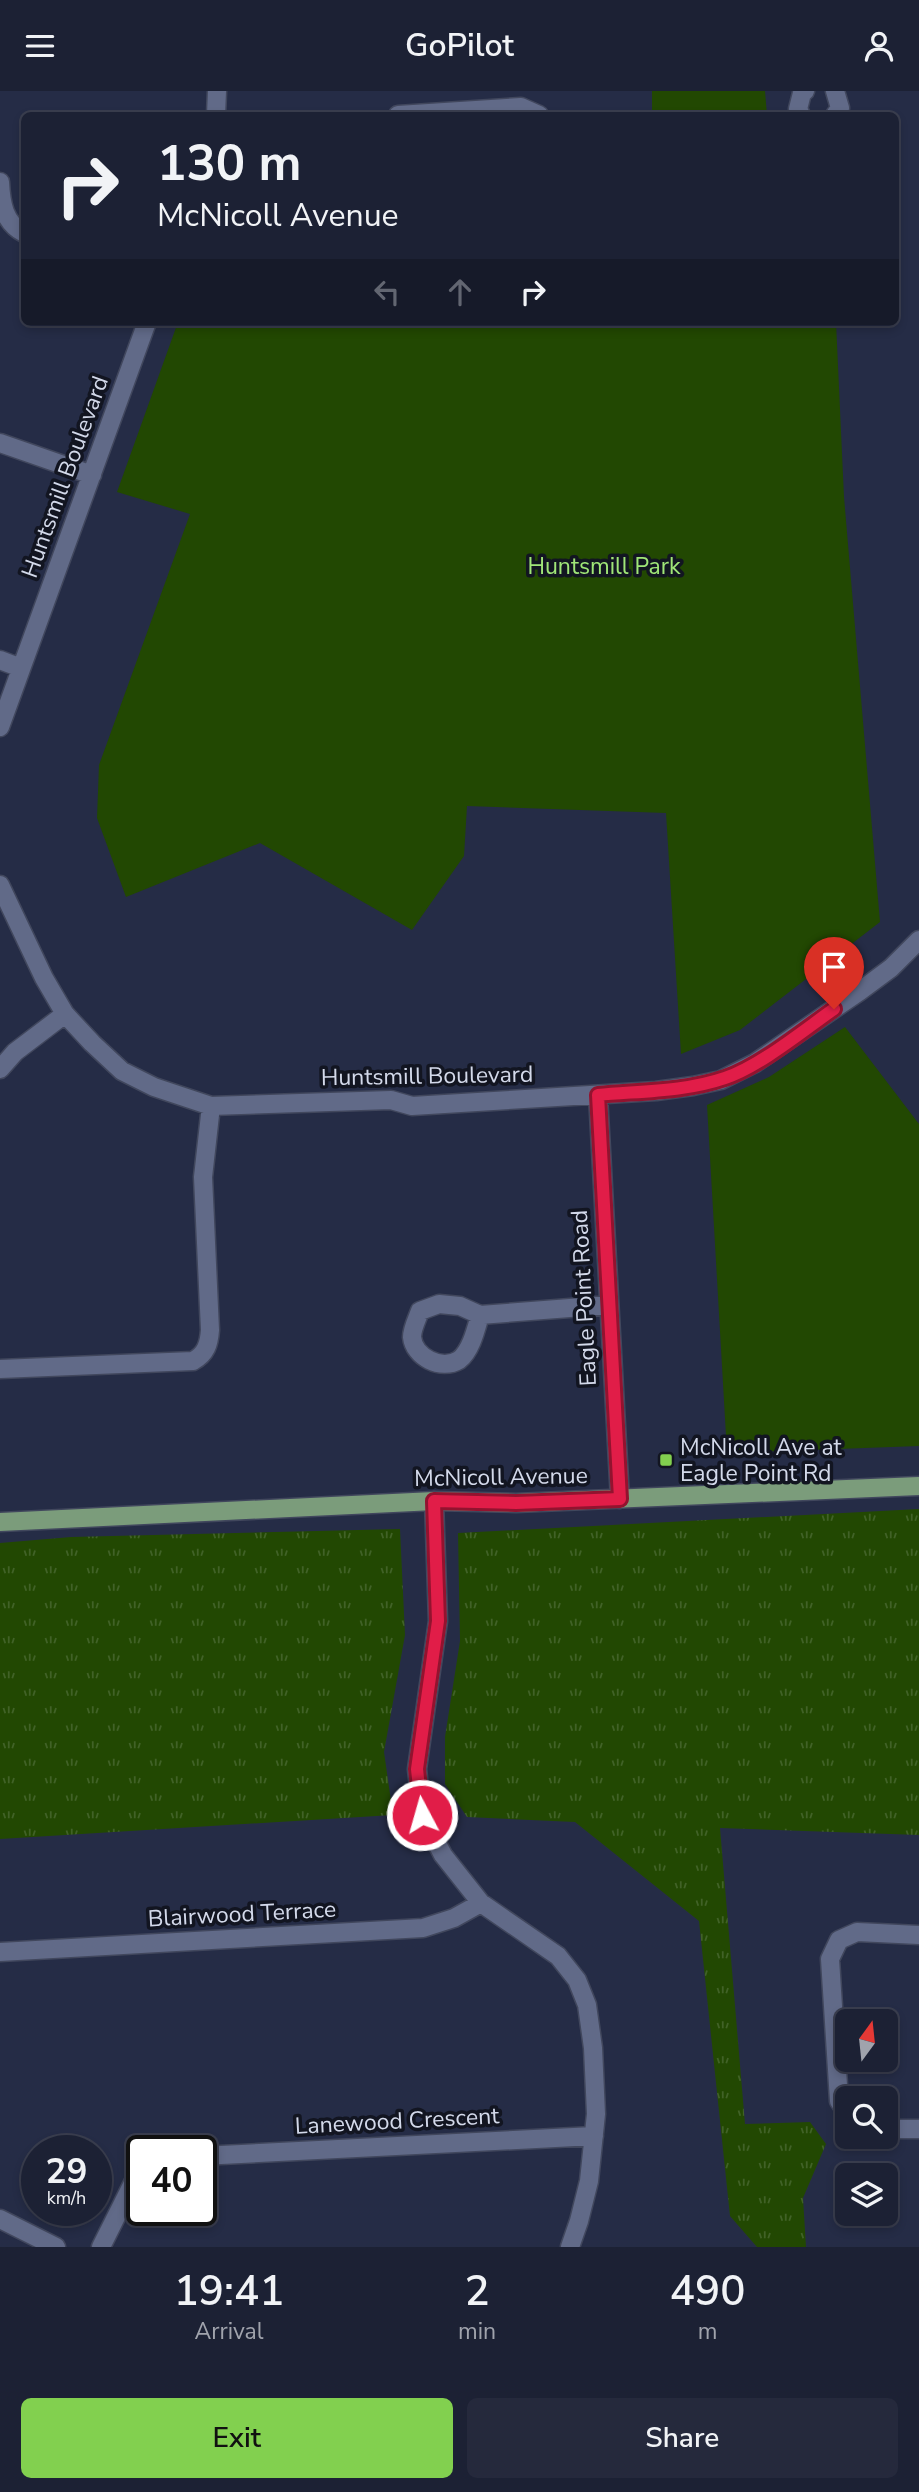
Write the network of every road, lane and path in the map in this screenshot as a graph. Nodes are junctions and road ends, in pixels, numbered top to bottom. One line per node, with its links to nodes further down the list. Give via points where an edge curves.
1 (217, 91): 4 (street)
2 (805, 91): 7 (street)
3 (835, 91): 8 (street)
4 (216, 112)
5 (488, 112): 6 (street, via 521,107)
6 (532, 112)
7 (800, 112)
8 (837, 112)
9 (0, 182): 10 (street, via 8,219)
10 (21, 232)
11 (146, 326): 13 (street, Huntsmill Boulevard)
12 (0, 443): 13 (street)
13 (92, 475): 15 (street, Huntsmill Boulevard)
14 (0, 660): 15 (street)
15 (22, 668): 16 (street, Huntsmill Boulevard)
16 (0, 727)
17 (0, 885): 19 (street, Huntsmill Boulevard)
18 (916, 950): 21 (street, Huntsmill Boulevard, via 729,1077 694,1086)
19 (65, 1014): 20 (street); 22 (street, Huntsmill Boulevard, via 122,1071)
20 (0, 1069)
21 (598, 1095): 22 (street, Huntsmill Boulevard, via 412,1105 391,1100); 23 (street, Eagle Point Road)
22 (211, 1106): 25 (street, via 203,1177 210,1330 200,1358)
23 (609, 1305): 24 (street); 27 (street, Eagle Point Road)
24 (480, 1315)
25 (0, 1369)
26 (919, 1486): 27 (main road, McNicoll Avenue)
27 (620, 1499): 28 (main road, McNicoll Avenue)
28 (434, 1501): 29 (main road, McNicoll Avenue); 30 (street, via 438,1621 417,1769 422,1815 443,1855)
29 (0, 1522)
30 (481, 1903): 32 (street, Blairwood Terrace, via 423,1928); 36 (street, via 558,1956 577,1980 587,2005 593,2048)
31 (919, 1935): 33 (street, via 857,1931 839,1940 830,1959)
32 (0, 1952)
33 (838, 2086)
34 (898, 2129): 35 (street)
35 (919, 2129)
36 (594, 2136): 37 (street, Lanewood Crescent); 42 (street, via 589,2181)
37 (217, 2155)
38 (126, 2197): 41 (street)
39 (0, 2219): 40 (street)
40 (56, 2247)
41 (101, 2247)
42 (570, 2247)

